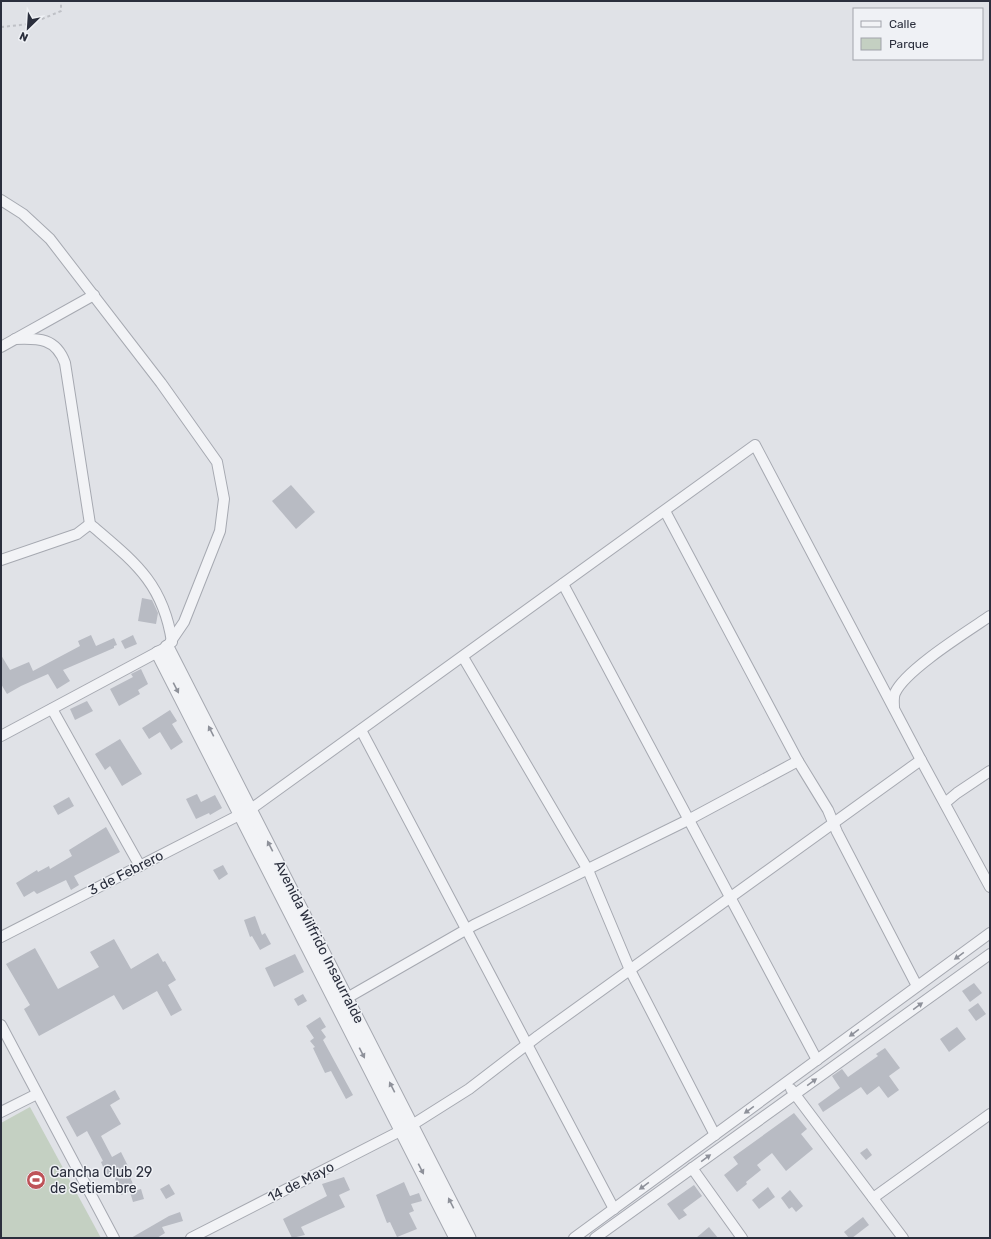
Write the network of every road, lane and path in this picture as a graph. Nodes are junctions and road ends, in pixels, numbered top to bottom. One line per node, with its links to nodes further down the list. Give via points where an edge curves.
1 (61, 1): 2 (path, via 61,11 30,24)
2 (1, 27)
3 (1, 200): 4 (street, via 23,214 50,239)
4 (94, 295): 5 (street); 12 (street, via 161,382 217,462 224,499 220,531 184,622)
5 (15, 339): 6 (street); 8 (street, via 48,341 61,352 65,363)
6 (1, 347)
7 (665, 511): 10 (street, 3 de Febrero); 14 (street, 3 de Febrero, via 755,445); 19 (street)
8 (90, 524): 9 (street, via 77,534); 12 (street, via 127,554 146,576 169,621)
9 (1, 558)
10 (563, 584): 13 (street, 3 de Febrero); 23 (street)
11 (990, 616): 14 (street, via 945,647 902,682 894,694)
12 (166, 647): 15 (street); 22 (street, Avenida Wilfrido Insaurralde)
13 (463, 657): 16 (street, 3 de Febrero); 26 (street)
14 (894, 708): 18 (street)
15 (52, 709): 17 (street); 25 (street)
16 (361, 730): 22 (street, 3 de Febrero); 29 (street)
17 (1, 736)
18 (921, 760): 21 (street); 24 (street, 14 de Mayo)
19 (798, 761): 23 (street); 24 (street, via 828,810)
20 (990, 771): 21 (street, via 957,792)
21 (945, 803): 27 (street)
22 (246, 812): 25 (street, 3 de Febrero); 35 (street, Avenida Wilfrido Insaurralde, one-way to 22); 44 (street, Avenida Wilfrido Insaurralde, one-way to 44)
23 (690, 820): 26 (street); 28 (street)
24 (833, 823): 28 (street, 14 de Mayo); 34 (street)
25 (140, 866): 31 (street, 3 de Febrero)
26 (588, 870): 29 (street); 33 (street)
27 (990, 887)
28 (731, 897): 33 (street, 14 de Mayo); 38 (street)
29 (466, 930): 35 (street); 37 (street)
30 (990, 933): 34 (street, one-way to 34)
31 (1, 937)
32 (990, 954): 41 (street, one-way to 32)
33 (630, 970): 37 (street, 14 de Mayo); 45 (street)
34 (917, 986): 38 (street, one-way to 38)
35 (347, 998): 44 (street, Avenida Wilfrido Insaurralde, one-way to 35)
36 (1, 1025): 40 (street)
37 (527, 1044): 44 (street, 14 de Mayo, via 469,1089); 48 (street)
38 (817, 1060): 39 (street)
39 (786, 1083): 41 (street); 45 (street, one-way to 45)
40 (37, 1094): 42 (street); 50 (street)
41 (795, 1094): 46 (street, one-way to 41); 47 (street)
42 (1, 1112)
43 (990, 1114): 47 (street)
44 (406, 1128): 51 (street, 14 de Mayo); 52 (street, Avenida Wilfrido Insaurralde, one-way to 52); 53 (street, Avenida Wilfrido Insaurralde, one-way to 44)
45 (715, 1134): 48 (street, one-way to 48)
46 (692, 1168): 55 (street); 56 (street)
47 (873, 1198): 57 (street)
48 (614, 1209): 49 (street)
49 (588, 1228): 54 (street); 55 (street)
50 (114, 1238)
51 (190, 1238)
52 (456, 1238)
53 (469, 1238)
54 (574, 1238)
55 (594, 1238)
56 (742, 1238)
57 (903, 1238)

